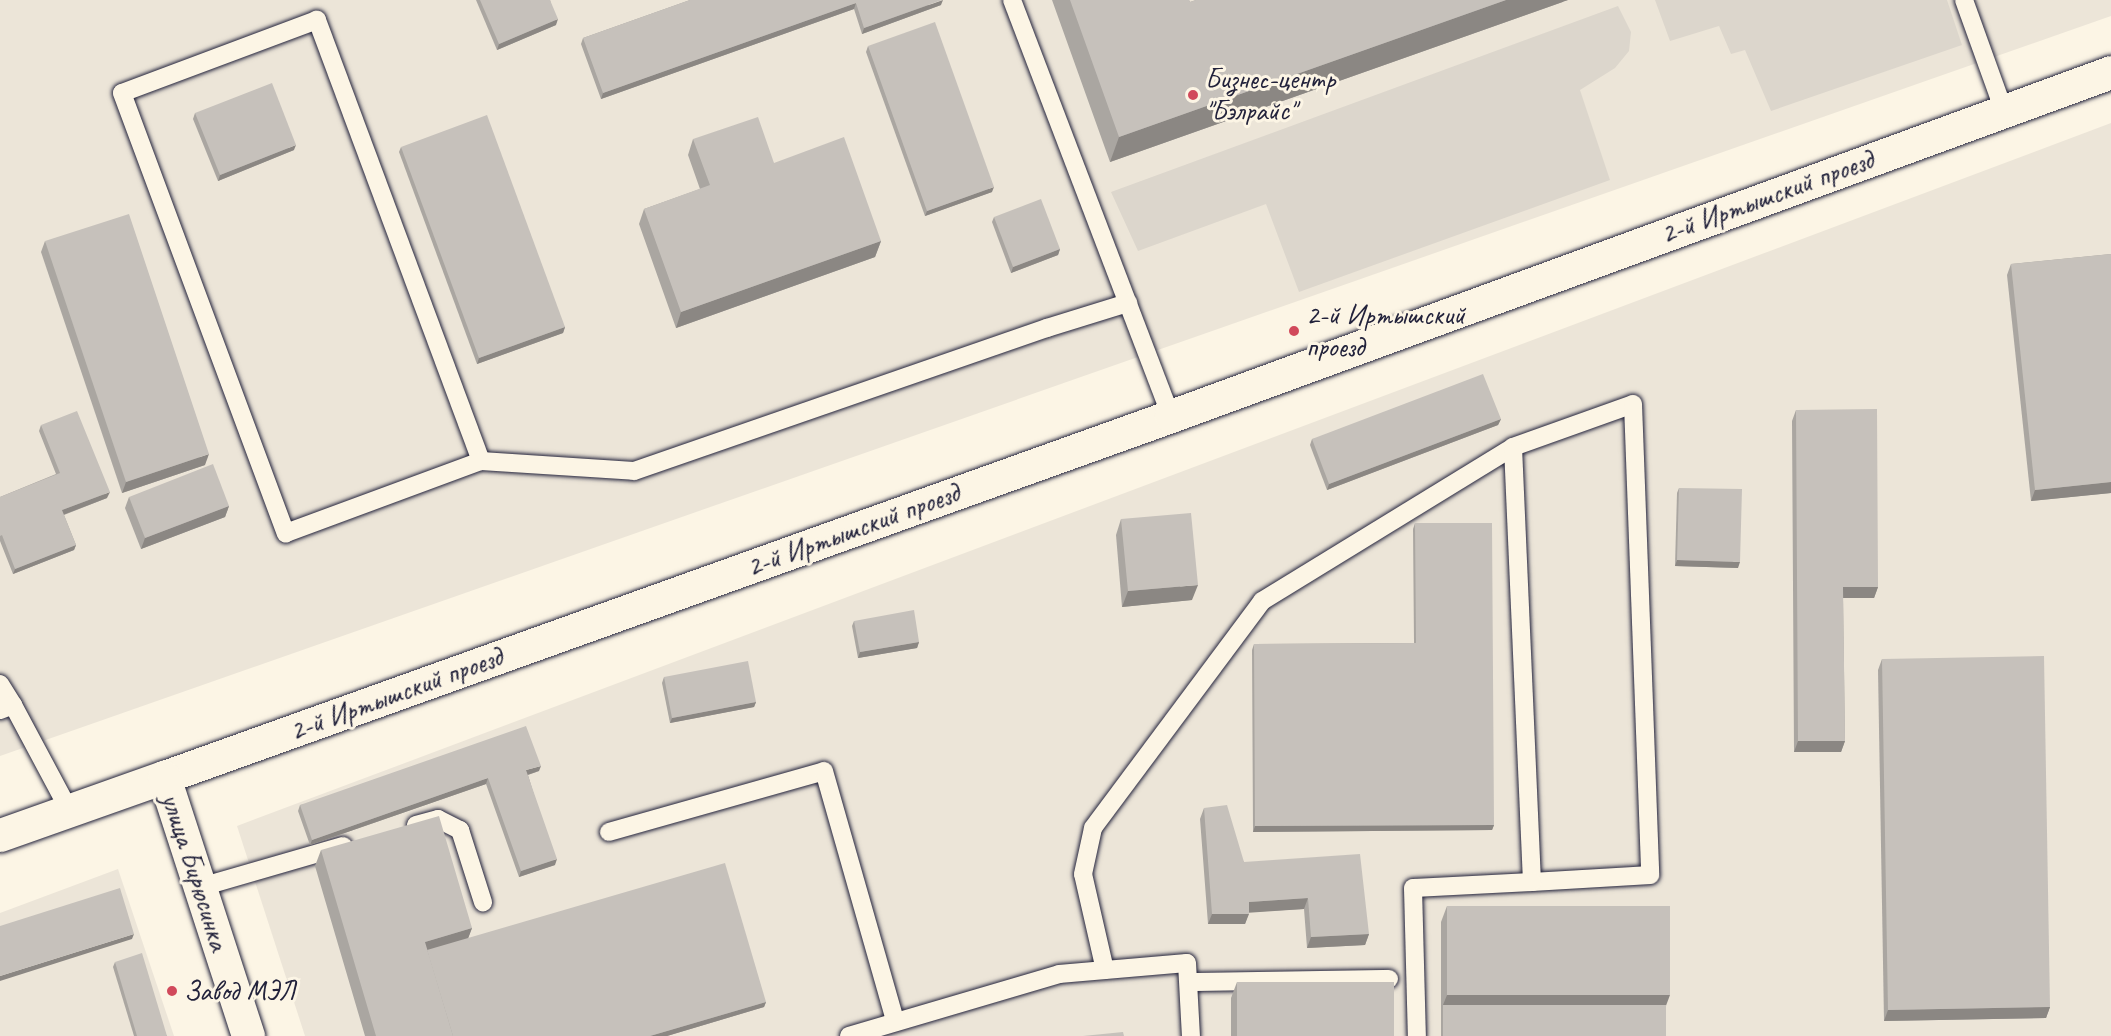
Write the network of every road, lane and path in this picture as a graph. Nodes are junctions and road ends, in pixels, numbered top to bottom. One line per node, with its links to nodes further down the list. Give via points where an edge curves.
1 (1012, 0): 5 (lane)
2 (1964, 0): 4 (lane)
3 (2111, 72): 4 (street, 2-й Иртышский проезд)
4 (2004, 111): 6 (street, 2-й Иртышский проезд)
5 (1128, 303): 6 (lane); 8 (lane, via 634,471)
6 (1171, 416): 11 (street, 2-й Иртышский проезд)
7 (1513, 447): 17 (lane); 17 (lane, via 1633,404 1650,875); 20 (lane, via 1262,601 1093,828 1083,874)
8 (481, 461): 8 (lane, via 286,534 122,93 317,20)
9 (0, 684): 10 (lane)
10 (7, 707): 12 (lane)
11 (164, 777): 12 (street, 2-й Иртышский проезд); 18 (street, улица Бирюсинка)
12 (69, 810): 15 (street, 2-й Иртышский проезд)
13 (396, 831): 19 (lane, via 438,819 454,825 464,838)
14 (609, 832): 23 (lane, via 824,771)
15 (0, 835)
16 (362, 840): 18 (lane)
17 (1532, 882): 27 (lane, via 1413,888)
18 (201, 887): 24 (street, улица Бирюсинка)
19 (483, 902)
20 (1105, 970): 22 (lane, via 1187,963); 23 (lane, via 1059,974)
21 (1389, 979): 22 (lane)
22 (1189, 982): 26 (lane)
23 (895, 1021): 25 (lane)
24 (248, 1036)
25 (849, 1036)
26 (1191, 1036)
27 (1416, 1036)

